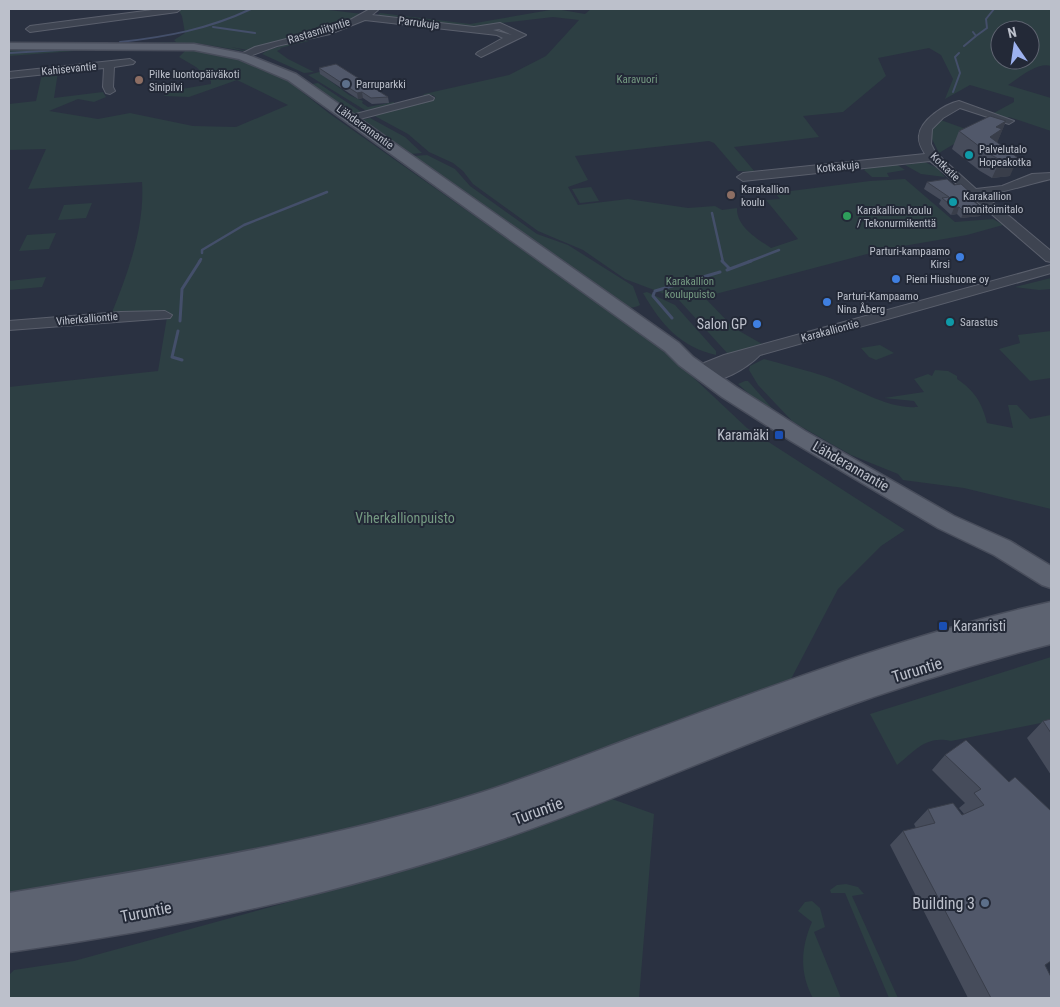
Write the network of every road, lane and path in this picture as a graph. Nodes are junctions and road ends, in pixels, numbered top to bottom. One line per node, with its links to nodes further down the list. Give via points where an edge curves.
1 (98, 9): 5 (street, via 76,19)
2 (178, 9): 6 (street)
3 (375, 9): 4 (street, Rastasniityntie)
4 (364, 16): 8 (street, Parrukuja, via 499,33 510,38); 9 (street, Rastasniityntie, via 335,29)
5 (39, 24)
6 (30, 29)
7 (9, 46): 9 (main road, Lähderannantie, via 181,46)
8 (481, 54)
9 (242, 56): 15 (main road, Lähderannantie, via 292,77)
10 (130, 62): 11 (street, Kahisevantie)
11 (109, 64): 12 (street, Kahisevantie); 13 (street)
12 (9, 75)
13 (110, 91)
14 (429, 98): 15 (street)
15 (352, 118): 26 (main road, Lähderannantie, via 672,347)
16 (1009, 121): 17 (street, Kotkatie, via 959,104 926,127 924,136)
17 (932, 157): 19 (street, Kotkakuja); 20 (street, Kotkatie)
18 (1048, 176): 20 (street, via 1032,178 1004,189)
19 (743, 177)
20 (974, 193): 21 (street, Kotkatie)
21 (1051, 258)
22 (1051, 269): 25 (street, Karakalliontie)
23 (165, 315): 24 (street, Viherkalliontie)
24 (9, 326)
25 (752, 353): 26 (street, Karakalliontie, via 734,367)
26 (712, 372): 27 (main road, Lähderannantie, via 757,409 798,436)
27 (946, 522): 28 (main road, Lähderannantie, via 1002,548); 29 (main road, Lähderannantie)
28 (1051, 578)
29 (1051, 598)
30 (1051, 612): 32 (main road, Turuntie, via 888,657 458,815 233,869)
31 (1051, 633): 33 (main road, Turuntie, via 968,654 879,682 540,811 451,841 381,861 215,899)
32 (9, 909)
33 (9, 935)

